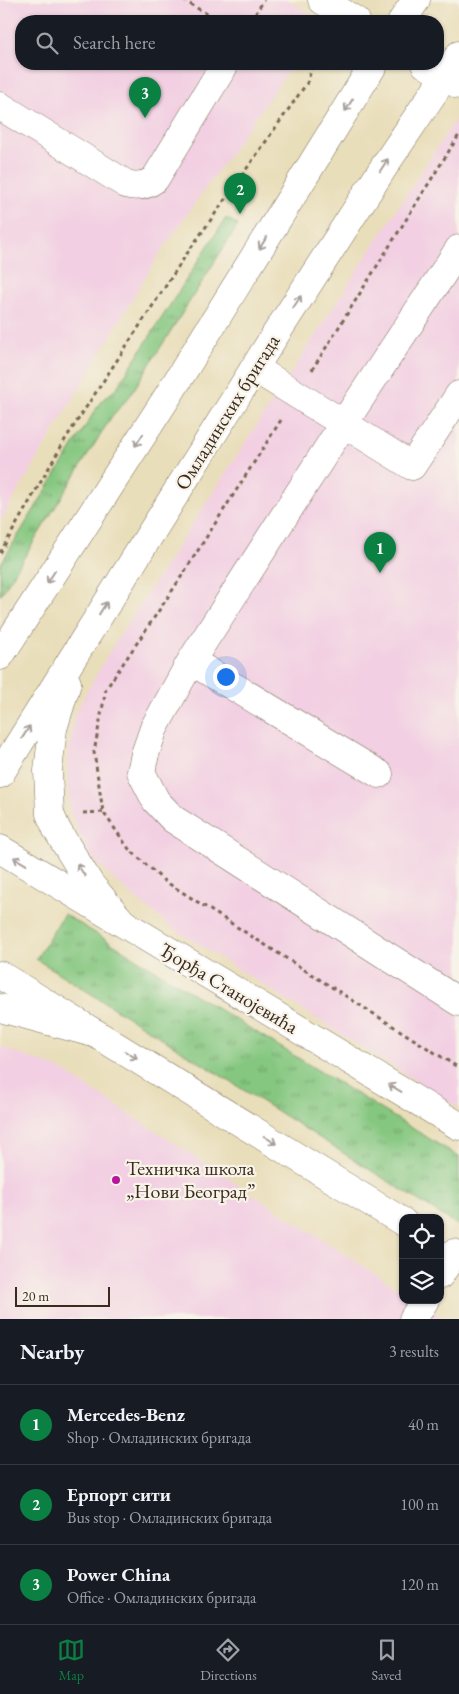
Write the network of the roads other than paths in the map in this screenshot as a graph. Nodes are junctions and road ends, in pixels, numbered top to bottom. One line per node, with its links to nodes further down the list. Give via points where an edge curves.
1 (322, 0): 3 (main road)
2 (416, 0): 4 (main road)
3 (346, 15)
4 (406, 15)
5 (221, 70): 8 (main road, via 155,179 137,186 126,184)
6 (370, 70): 14 (main road, one-way to 14, via 166,399)
7 (447, 70): 10 (main road, Омладинских бригада, one-way to 7)
8 (0, 106)
9 (459, 249): 12 (main road)
10 (254, 368): 12 (main road); 13 (main road, Омладинских бригада, one-way to 10)
11 (459, 395): 12 (main road, via 412,466)
12 (344, 423): 15 (main road)
13 (77, 649): 16 (main road, Омладинских бригада, one-way to 13); 19 (main road, one-way to 13, via 90,884 50,814 48,770 53,729)
14 (0, 656)
15 (191, 661): 17 (main road); 21 (main road, via 154,728 145,754 141,772 156,801 173,819)
16 (0, 774)
17 (380, 774)
18 (0, 849): 19 (main road, Ђорђа Станојевића, one-way to 18)
19 (122, 922): 24 (main road, Ђорђа Станојевића, one-way to 19)
20 (0, 975): 23 (main road)
21 (459, 1002)
22 (0, 1008): 23 (main road)
23 (97, 1034): 25 (main road, one-way to 25)
24 (459, 1126)
25 (399, 1220)
26 (422, 1304): 27 (main road)
27 (413, 1319)

